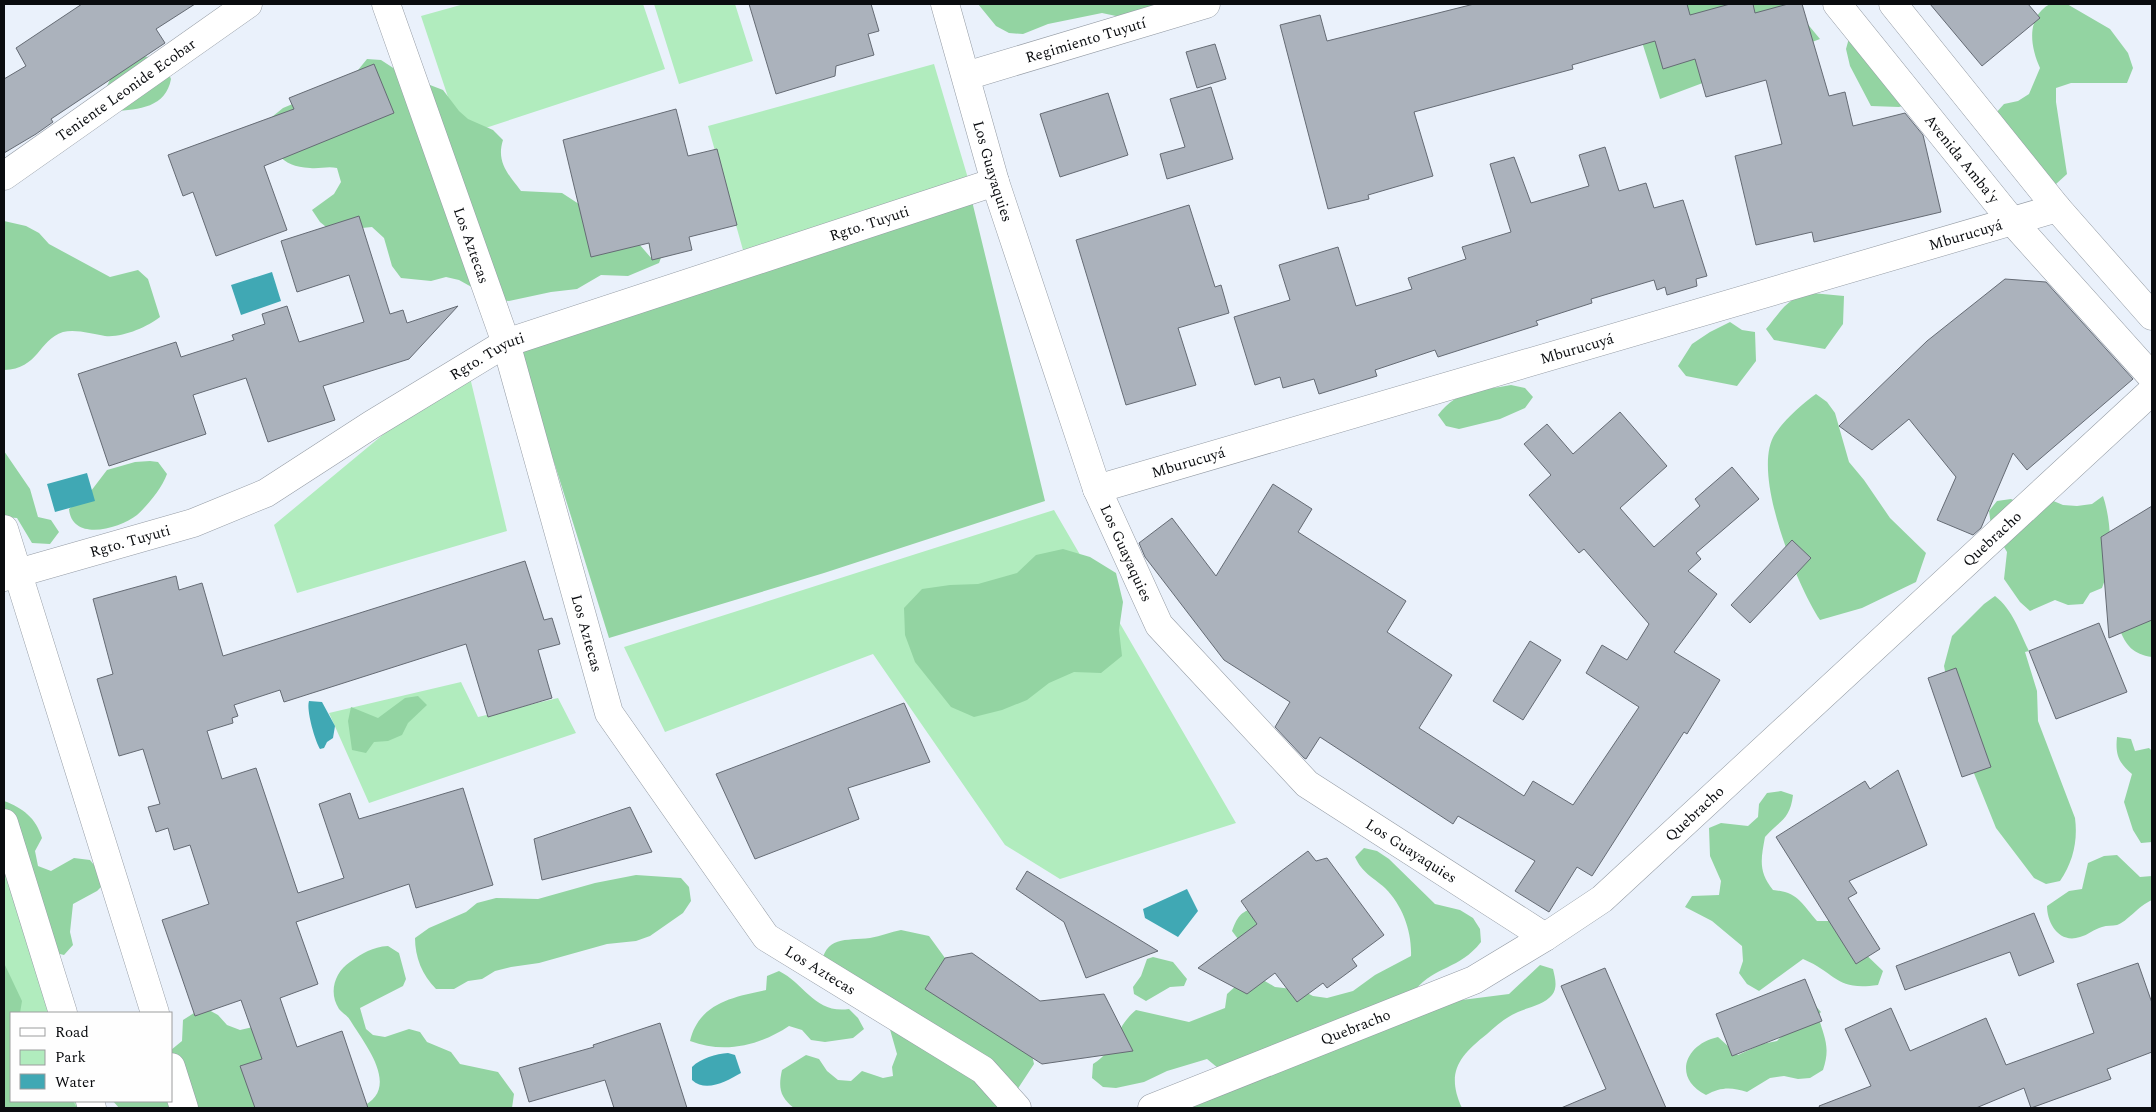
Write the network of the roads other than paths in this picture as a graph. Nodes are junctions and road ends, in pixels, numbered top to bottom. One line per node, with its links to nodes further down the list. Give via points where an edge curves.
1 (386, 4): 13 (street, Los Aztecas)
2 (945, 4): 7 (street, Los Guayaquies)
3 (1206, 4): 7 (street, Regimiento Tuyutí)
4 (1836, 4): 11 (street, Avenida Amba'y)
5 (1893, 4): 10 (street)
6 (241, 6): 8 (street, Teniente Leonide Ecobar)
7 (966, 76): 9 (street, Los Guayaquies)
8 (4, 176)
9 (995, 182): 13 (street, Rgto. Tuyuti); 16 (street, Los Guayaquies)
10 (2057, 208): 11 (street, Mburucuyá); 12 (street)
11 (2012, 221): 14 (street, Avenida Amba'y); 16 (street, Mburucuyá)
12 (2152, 316)
13 (506, 342): 18 (street, Rgto. Tuyuti, via 266,492 193,523); 25 (street, Los Aztecas, via 609,713 766,937 983,1070)
14 (2152, 377)
15 (2152, 391): 20 (street, Quebracho, via 1602,899)
16 (1097, 489): 20 (street, Los Guayaquies, via 1159,625 1307,784)
17 (4, 529): 18 (street)
18 (11, 576): 22 (street)
19 (4, 823): 21 (street)
20 (1546, 937): 26 (street, Quebracho, via 1474,980)
21 (63, 1012)
22 (154, 1012)
23 (172, 1070): 24 (street)
24 (184, 1108)
25 (1018, 1108)
26 (1152, 1108)

